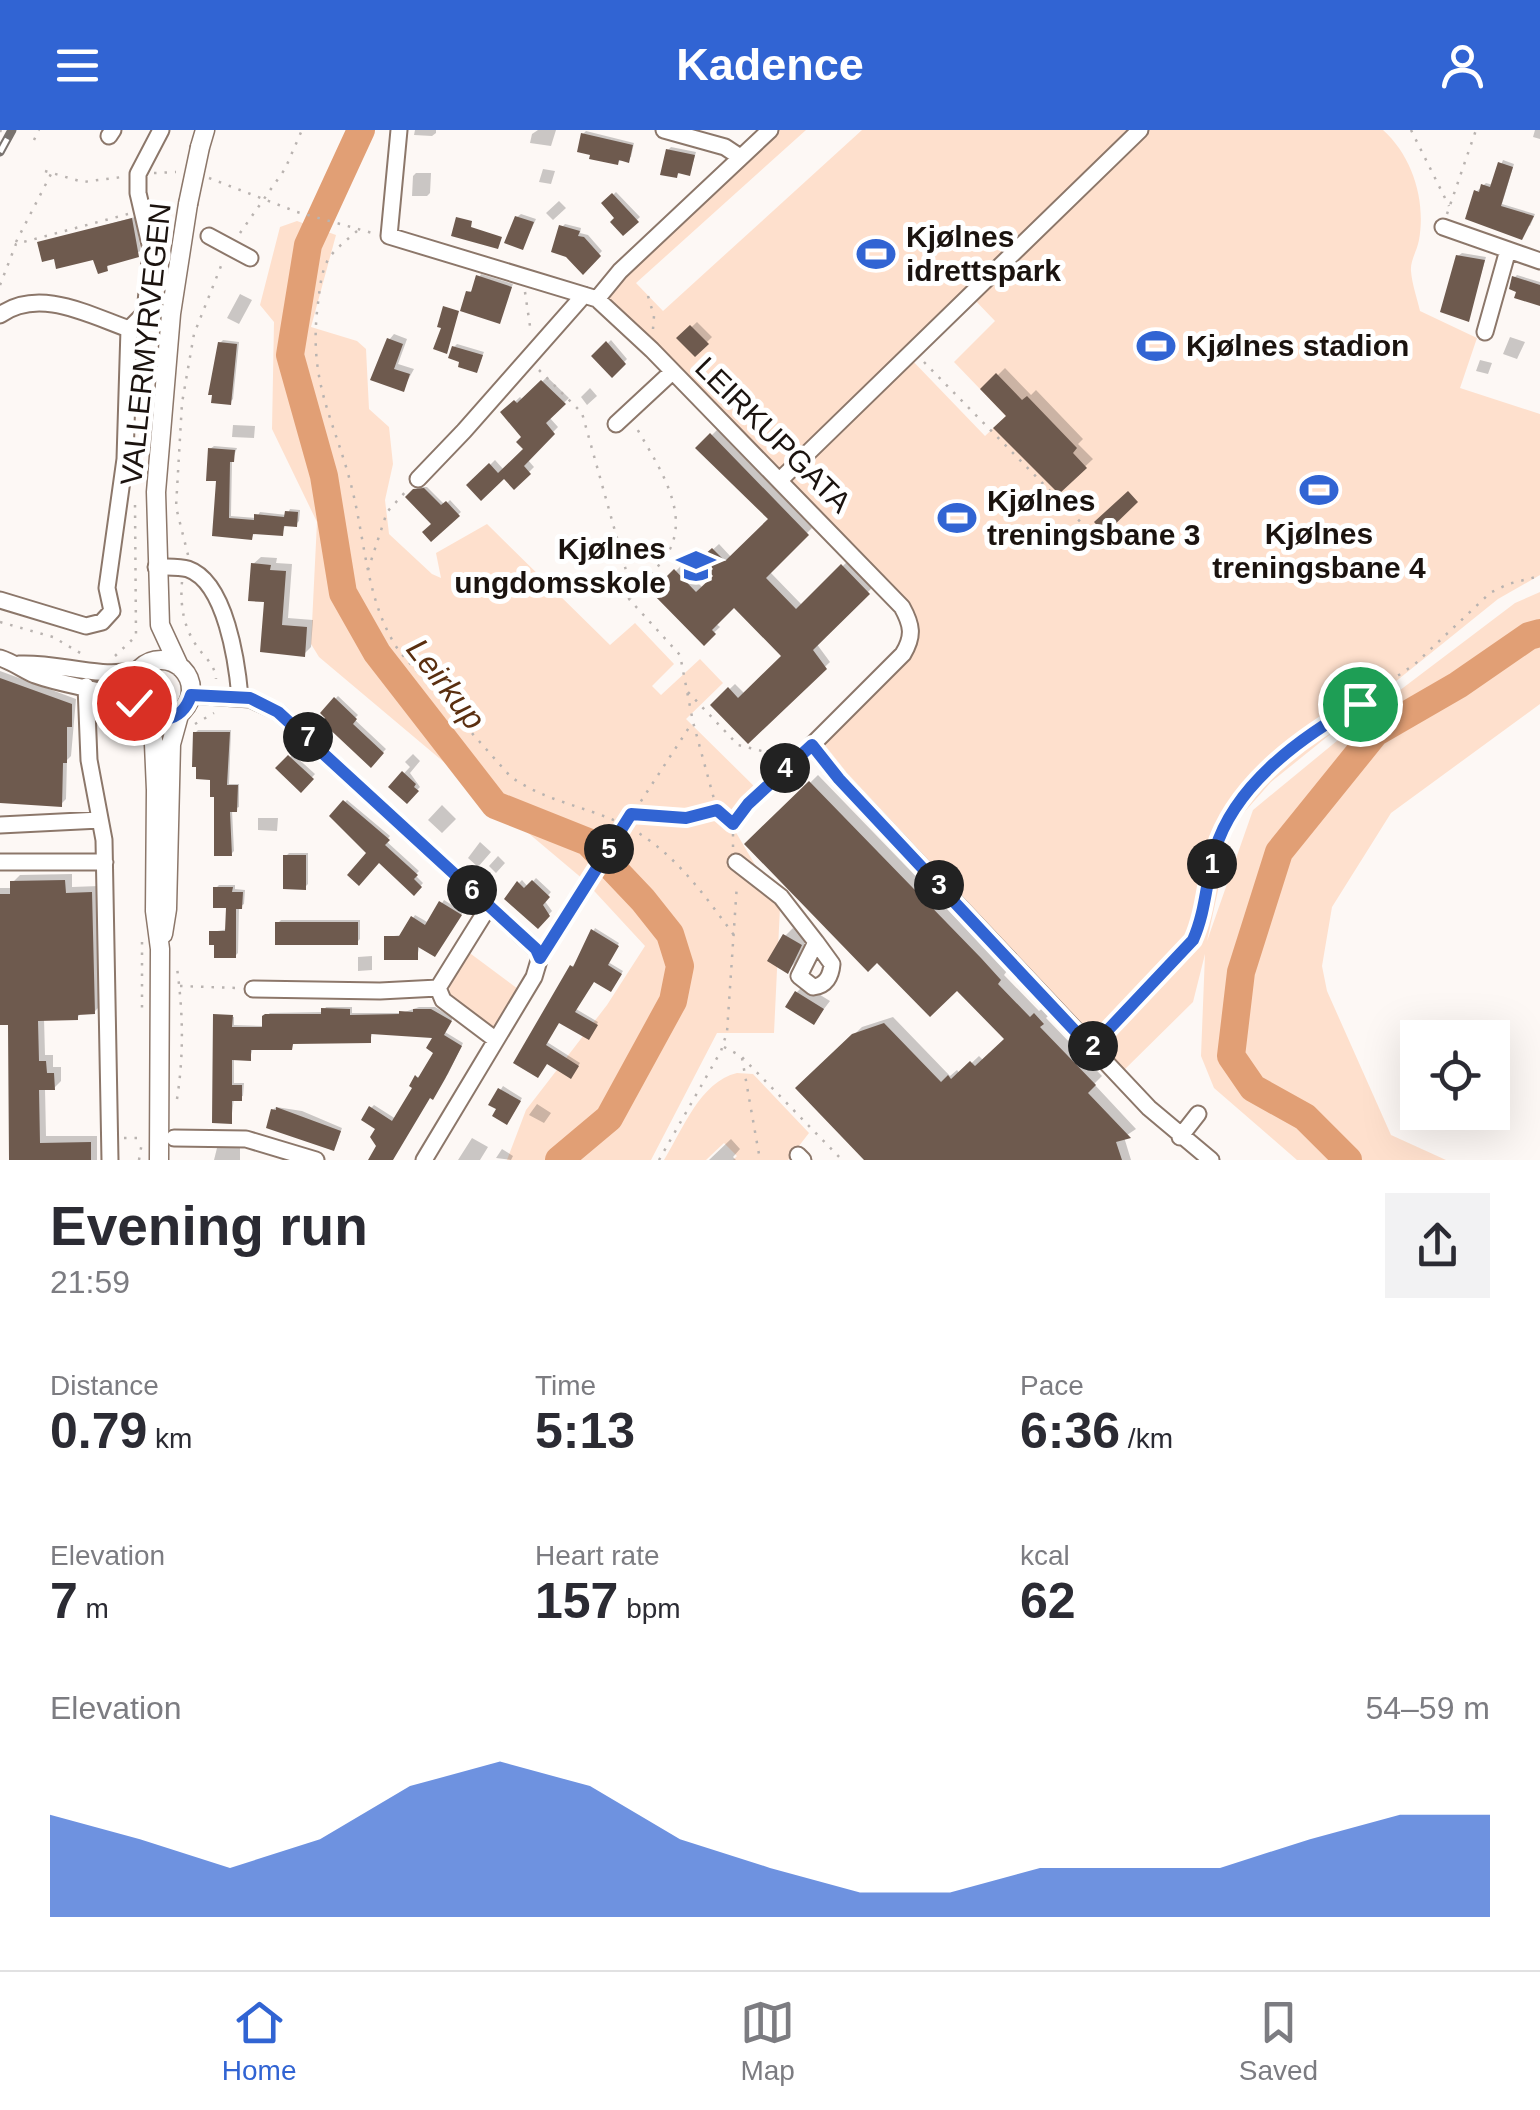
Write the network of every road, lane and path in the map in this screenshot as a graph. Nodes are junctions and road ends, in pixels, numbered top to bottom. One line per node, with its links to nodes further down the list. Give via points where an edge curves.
1 (40, 130): 11 (path)
2 (161, 130): 16 (street)
3 (302, 130): 18 (path)
4 (399, 130): 24 (street)
5 (664, 130): 12 (street)
6 (770, 130): 12 (street)
7 (1140, 130): 39 (street)
8 (1411, 130): 19 (path)
9 (1476, 130): 19 (path)
10 (203, 139): 45 (main road, VALLERMYRVEGEN, bridge, via 171,314 159,427)
11 (34, 140)
12 (740, 157): 33 (street)
13 (45, 171): 15 (path)
14 (179, 172): 16 (path)
15 (51, 174): 16 (path, via 98,182); 25 (path)
16 (138, 174): 20 (street)
17 (196, 175): 18 (path)
18 (266, 201): 22 (path); 26 (path)
19 (1450, 207): 21 (path)
20 (144, 210): 25 (path); 35 (street, via 150,249 144,312)
21 (1443, 227): 27 (street)
22 (357, 232): 24 (path); 47 (path, via 326,264 315,354)
23 (209, 236): 26 (street)
24 (389, 236): 30 (street, LEIRKUPGATA)
25 (16, 244): 31 (path)
26 (229, 249): 28 (street); 46 (path, via 203,306 187,369 176,484)
27 (1508, 250): 29 (street); 36 (street)
28 (250, 258)
29 (1540, 260)
30 (522, 276): 33 (street, LEIRKUPGATA); 37 (path)
31 (0, 285)
32 (648, 296): 38 (path)
33 (590, 297): 37 (street); 38 (street, LEIRKUPGATA)
34 (0, 316): 35 (street, via 48,303)
35 (128, 329): 50 (street, via 125,459 107,588 112,610 86,626)
36 (1484, 332)
37 (534, 348): 42 (street); 49 (path, via 538,369 582,413)
38 (652, 350): 40 (street, LEIRKUPGATA)
39 (912, 351): 43 (street); 44 (path)
40 (672, 372): 41 (street); 43 (street, LEIRKUPGATA)
41 (622, 419): 49 (path, via 665,481 676,528 671,547)
42 (418, 479): 47 (path, via 387,512)
43 (780, 480): 71 (street, LEIRKUPGATA, via 910,621 912,638 903,654)
44 (1101, 543)
45 (156, 567): 46 (street); 52 (main road, VALLERMYRVEGEN)
46 (186, 568): 59 (path, via 185,621); 63 (street, via 207,585 223,613)
47 (368, 571): 78 (path, via 396,646 496,763 520,784)
48 (1540, 576): 95 (path, via 1490,593 1416,664 1306,738 1240,798 1220,832 1193,940)
49 (629, 599): 61 (path, via 680,655)
50 (0, 600)
51 (0, 622): 54 (path)
52 (154, 630): 53 (path); 57 (main road, VALLERMYRVEGEN); 58 (main road, VALLERMYRVEGEN)
53 (136, 636)
54 (91, 656)
55 (0, 658): 56 (street)
56 (18, 664): 58 (street, via 109,675); 60 (street)
57 (179, 666): 58 (main road, via 163,660); 62 (main road, via 190,679)
58 (142, 667): 65 (main road, via 132,686)
59 (216, 680)
60 (86, 686): 65 (street); 75 (street, via 88,760)
61 (686, 691): 68 (path); 72 (path, via 738,745)
62 (191, 695): 63 (street); 66 (main road)
63 (240, 697): 82 (street, via 293,724)
64 (106, 701): 70 (path, via 118,725)
65 (140, 710): 66 (main road, via 164,720); 86 (main road, via 155,765)
66 (179, 714): 86 (main road, via 170,744 168,909)
67 (214, 714): 69 (path)
68 (693, 722): 73 (path); 74 (path)
69 (188, 732)
70 (140, 744)
71 (812, 745): 72 (path); 95 (street)
72 (794, 760): 76 (path)
73 (717, 810): 74 (path, via 686,818); 76 (path)
74 (631, 814): 78 (path)
75 (100, 820): 77 (street); 80 (street)
76 (733, 824): 81 (path)
77 (0, 825)
78 (624, 825): 84 (path, via 660,847); 87 (path)
79 (0, 862): 80 (street)
80 (104, 862): 101 (street)
81 (736, 862): 84 (path); 85 (street, via 781,897)
82 (489, 906): 87 (street); 90 (street)
83 (142, 935): 92 (path)
84 (736, 938): 94 (path)
85 (816, 942)
86 (160, 949): 102 (main road)
87 (540, 958): 93 (street)
88 (176, 962): 89 (path)
89 (180, 986): 91 (path); 97 (path)
90 (438, 988): 91 (street); 93 (street, via 443,1000)
91 (253, 989)
92 (142, 1011)
93 (496, 1040): 104 (street)
94 (722, 1046): 96 (path); 105 (path)
95 (1091, 1048): 99 (street)
96 (742, 1056): 106 (path); 107 (path)
97 (177, 1098)
98 (1198, 1114): 99 (street)
99 (1180, 1137): 108 (street)
100 (174, 1138): 103 (street, via 246,1139)
101 (110, 1160)
102 (159, 1160)
103 (316, 1160)
104 (424, 1160)
105 (659, 1160)
106 (760, 1160)
107 (842, 1160)
108 (1211, 1160)

